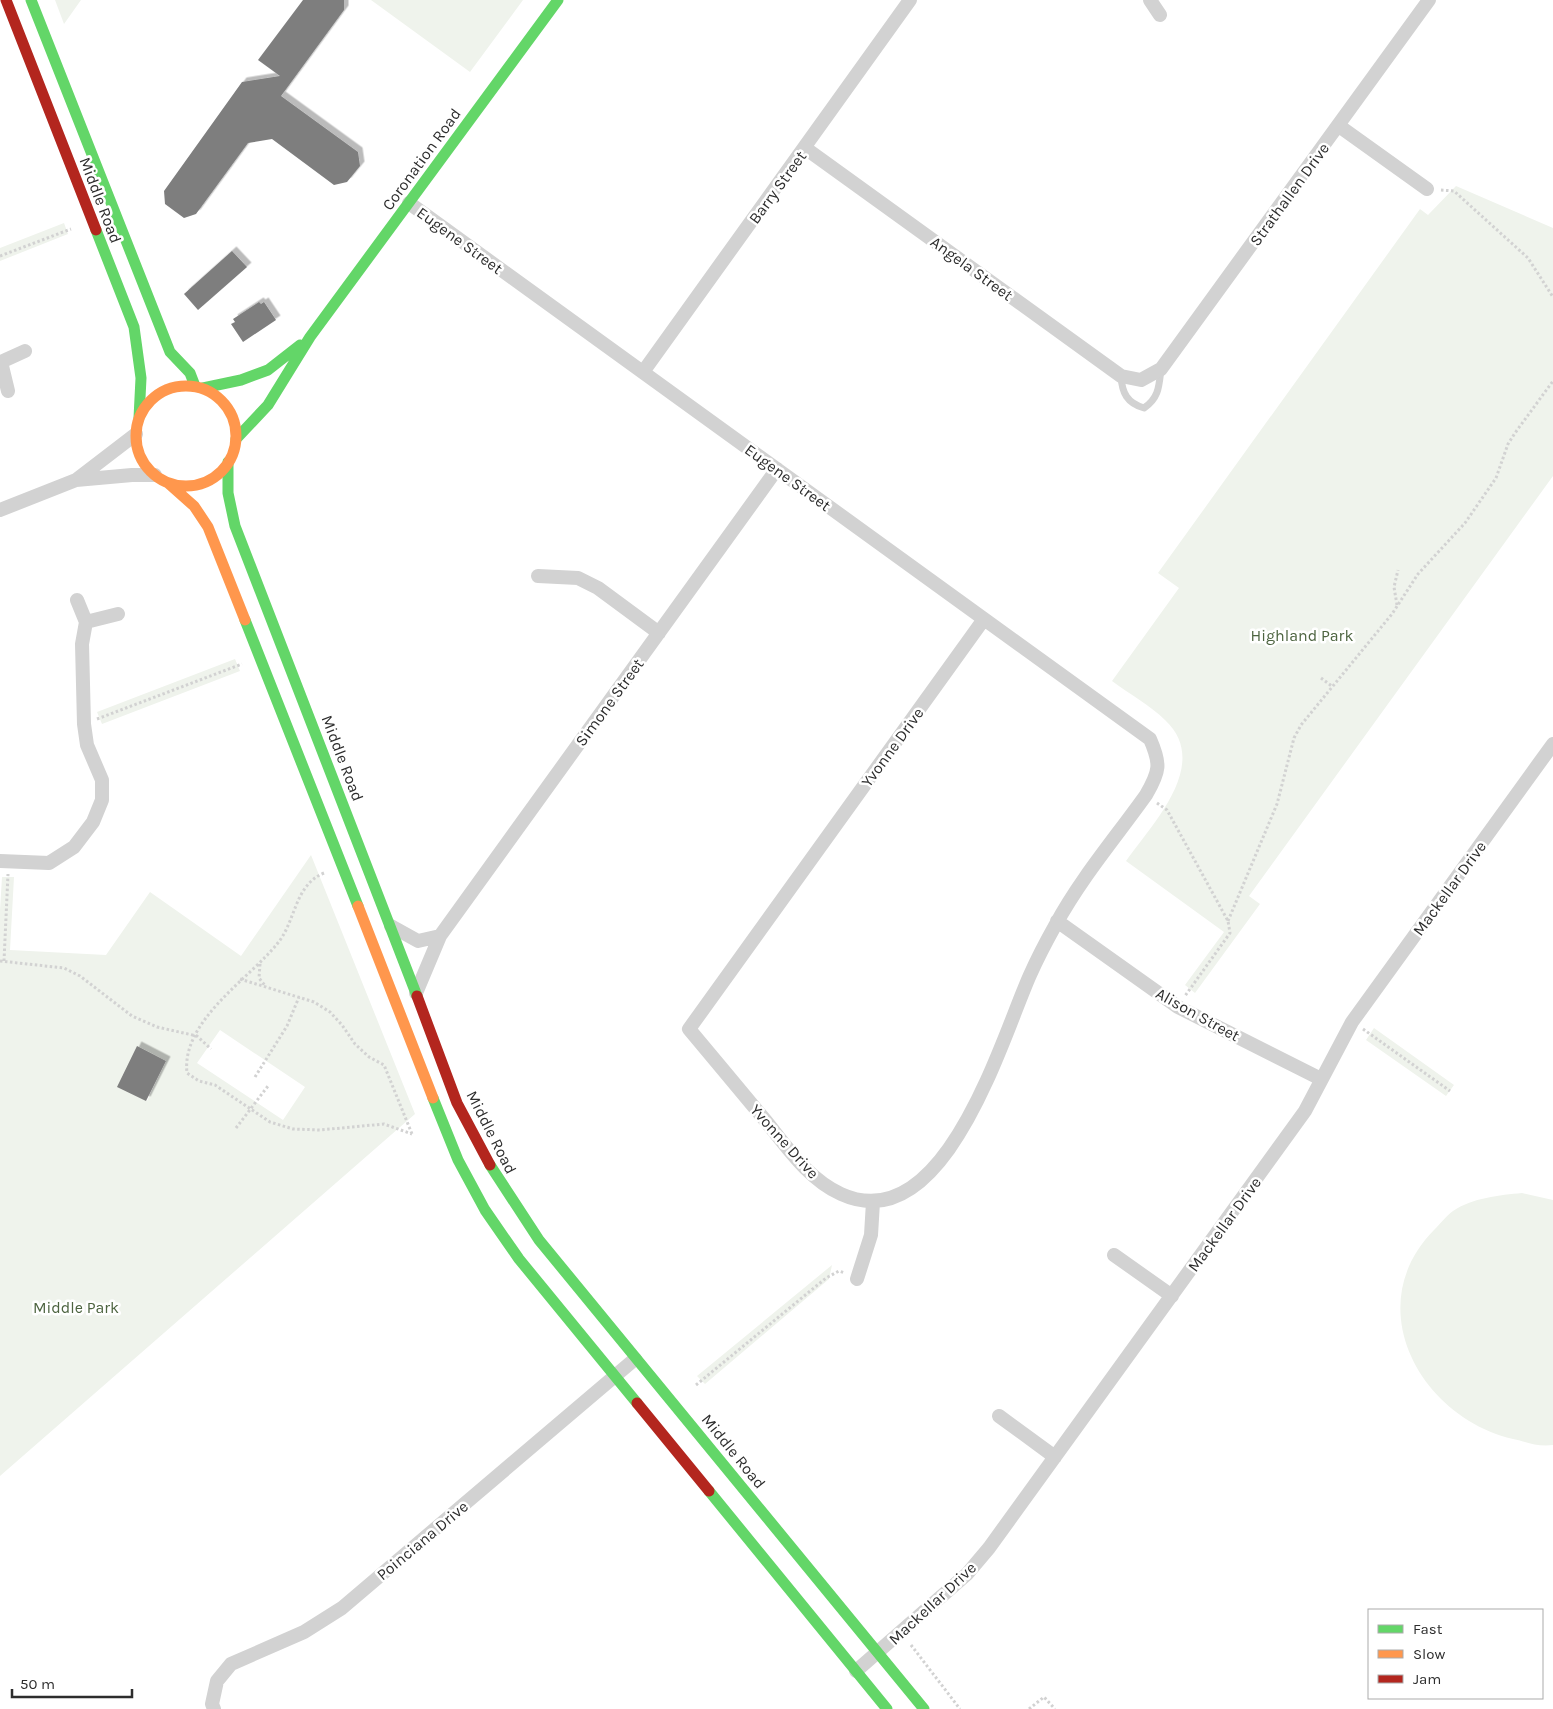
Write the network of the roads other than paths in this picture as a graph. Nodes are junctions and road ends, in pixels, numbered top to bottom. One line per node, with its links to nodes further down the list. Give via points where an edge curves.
1 (6, 0): 21 (main road, Middle Road, via 134,327 141,378)
2 (31, 0): 19 (main road, Middle Road, via 170,352)
3 (558, 0): 11 (main road, Coronation Road)
4 (910, 0): 9 (street, Barry Street)
5 (1150, 0): 7 (street)
6 (1429, 0): 8 (street, Strathallen Drive)
7 (1160, 15)
8 (1339, 126): 10 (street); 15 (street, Strathallen Drive)
9 (805, 148): 16 (street, Barry Street); 17 (street, Angela Street)
10 (1427, 189)
11 (408, 204): 12 (main road, Coronation Road); 16 (street, Eugene Street)
12 (310, 337): 19 (main road, Coronation Road, via 268,370 241,380); 23 (main road, Coronation Road, via 274,394 249,428)
13 (25, 351): 14 (street)
14 (0, 362): 20 (street)
15 (1161, 369): 17 (lane, via 1159,388 1153,402 1144,408 1126,398); 18 (street, Strathallen Drive)
16 (643, 372): 25 (street, Eugene Street)
17 (1121, 376): 18 (street, Angela Street)
18 (1141, 380)
19 (199, 387): 21 (main road, via 175,386 157,394); 23 (main road, via 218,396 228,409 236,427)
20 (8, 391)
21 (139, 418): 22 (main road)
22 (136, 434): 26 (main road, via 141,459); 27 (street)
23 (236, 439): 24 (main road)
24 (228, 462): 28 (main road, via 215,476 200,484); 40 (main road, Middle Road, via 228,493 235,526)
25 (777, 469): 33 (street, Eugene Street); 35 (street, Simone Street)
26 (155, 475): 27 (street); 28 (main road)
27 (76, 480): 29 (street)
28 (168, 483): 49 (main road, via 194,506 219,552 458,1160 485,1210 519,1259)
29 (0, 510)
30 (538, 576): 35 (street, via 578,578 592,584)
31 (77, 600): 34 (street)
32 (118, 614): 34 (street)
33 (984, 619): 37 (street, Eugene Street, via 1150,739); 44 (street, Yvonne Drive, via 689,1029 813,1176 842,1194)
34 (86, 622): 38 (street, via 82,644 84,724 87,745 102,780 102,800 93,822 74,847 49,863)
35 (659, 633): 41 (street, Simone Street)
36 (1553, 744): 43 (street, Mackellar Drive, via 1352,1022)
37 (1159, 759): 39 (street, Yvonne Drive, via 1157,777 1146,795)
38 (4, 861)
39 (1057, 922): 43 (street, Alison Street, via 1178,1007); 44 (street, Yvonne Drive, via 1030,974 983,1090 956,1139 925,1178 897,1196)
40 (391, 926): 41 (street, via 418,941); 42 (main road, Middle Road)
41 (440, 936): 42 (street, Simone Street)
42 (416, 993): 48 (main road, Middle Road, via 457,1103 479,1147 533,1233)
43 (1321, 1079): 47 (street, Mackellar Drive, via 1305,1111)
44 (873, 1202): 46 (street, via 871,1235)
45 (1114, 1255): 47 (street)
46 (857, 1279)
47 (1172, 1296): 51 (street, Mackellar Drive)
48 (635, 1359): 49 (street, Poinciana Drive); 52 (main road, Middle Road)
49 (614, 1377): 53 (main road); 54 (street, Poinciana Drive, via 342,1608 304,1632 231,1664 217,1681 212,1704)
50 (998, 1416): 51 (street)
51 (1055, 1457): 52 (street, Mackellar Drive, via 967,1574)
52 (878, 1652): 53 (street, Mackellar Drive); 56 (main road, Middle Road)
53 (856, 1671): 55 (main road)
54 (214, 1709)
55 (887, 1709)
56 (924, 1709)

